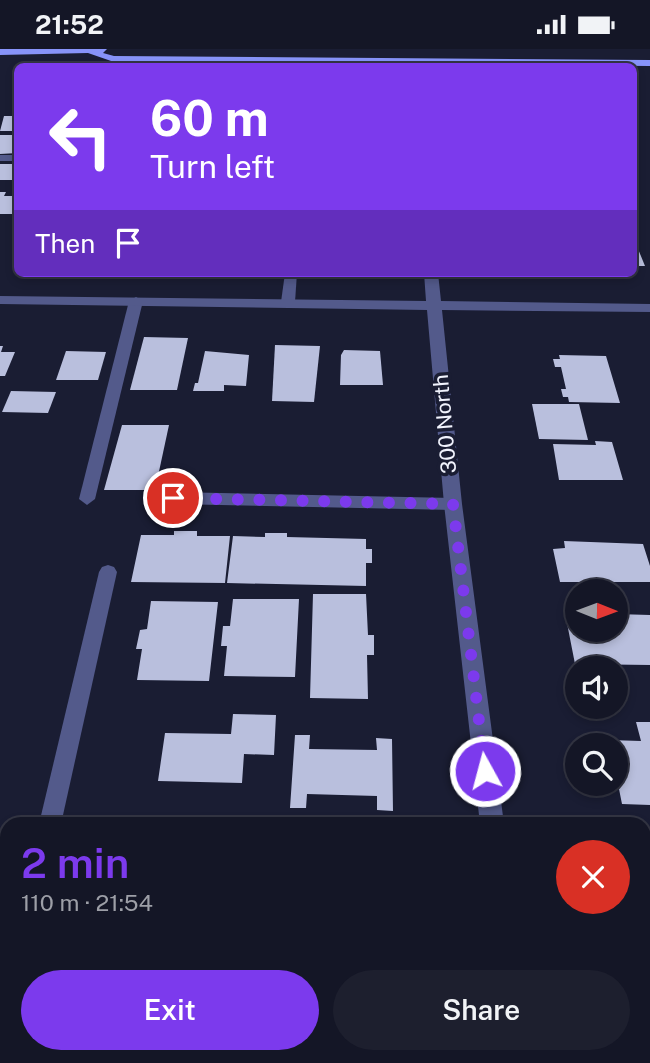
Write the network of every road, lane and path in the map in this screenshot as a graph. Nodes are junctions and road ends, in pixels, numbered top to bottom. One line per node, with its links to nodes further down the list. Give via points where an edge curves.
1 (107, 49): 3 (main road)
2 (0, 52): 3 (main road)
3 (93, 53): 4 (main road)
4 (167, 63): 5 (main road)
5 (241, 63)
6 (291, 277): 10 (lane)
7 (431, 277): 11 (street, 300 North)
8 (0, 300): 9 (street)
9 (136, 301): 10 (street); 14 (lane)
10 (288, 302): 11 (street)
11 (434, 303): 12 (street); 15 (street, 300 North)
12 (650, 308)
13 (173, 498): 15 (lane)
14 (87, 499)
15 (453, 504): 18 (street, 300 North)
16 (108, 572): 17 (lane)
17 (52, 817)
18 (491, 817)

